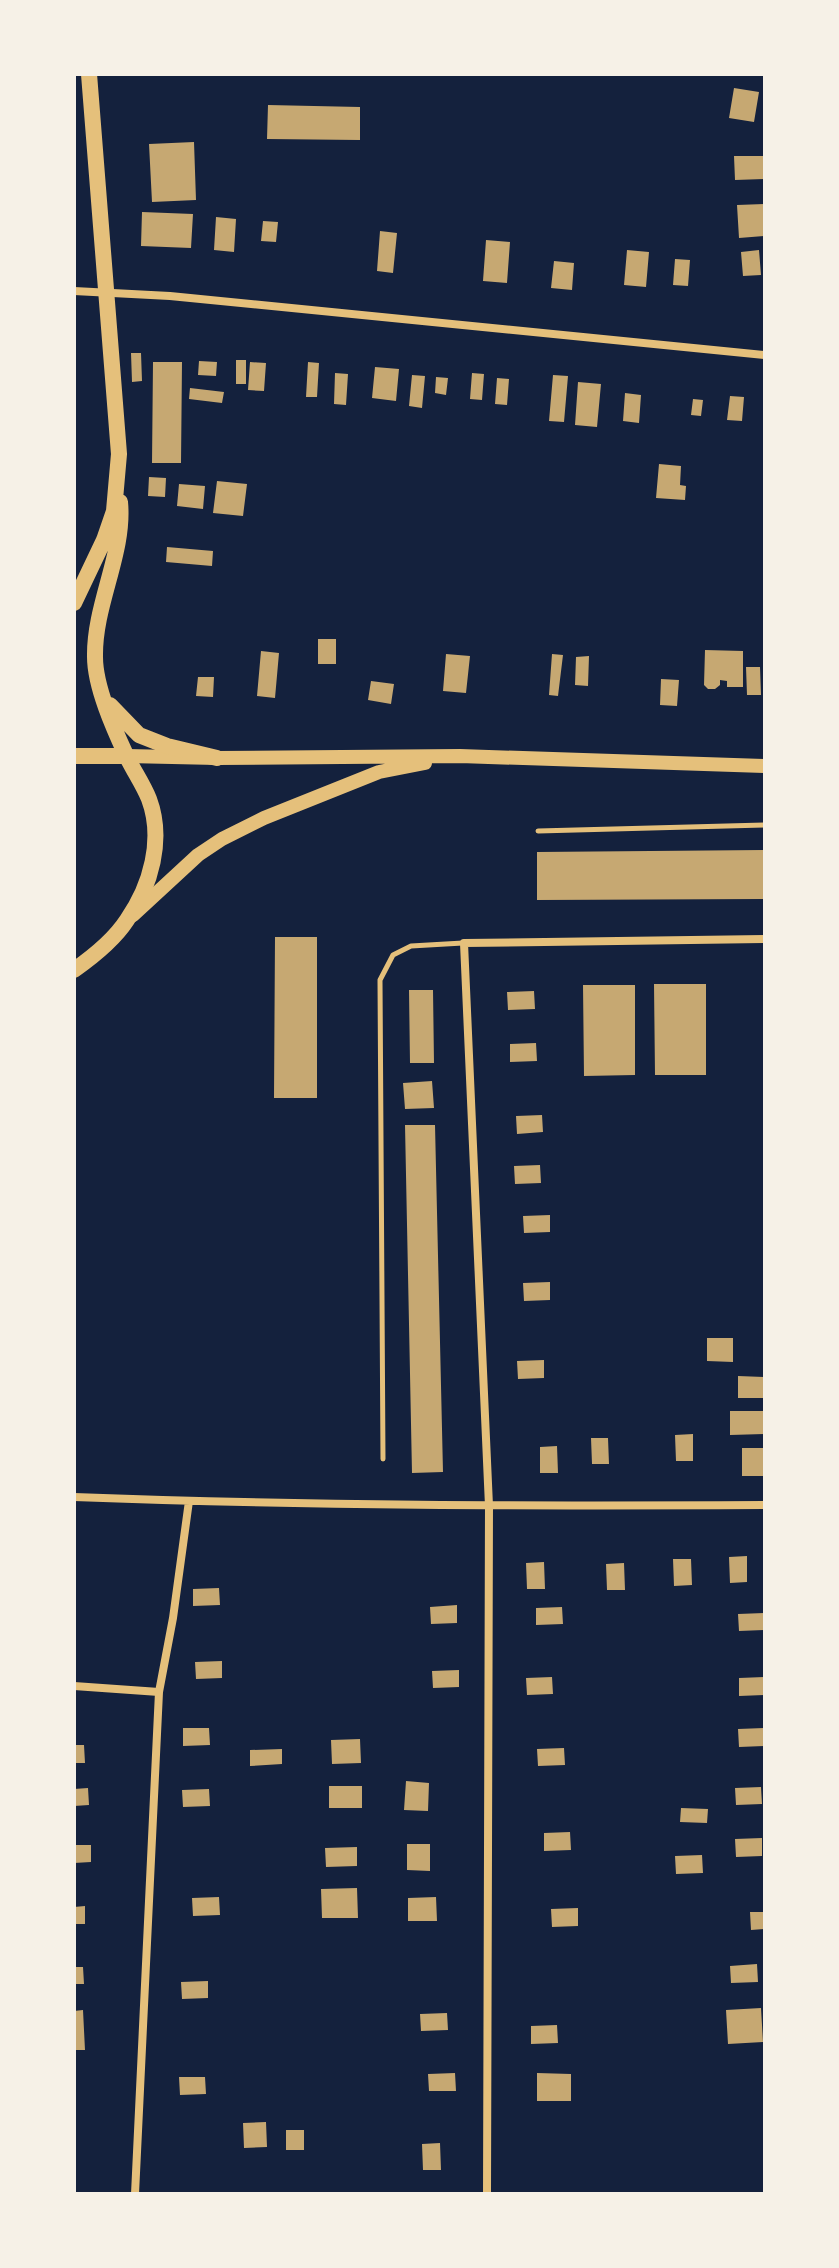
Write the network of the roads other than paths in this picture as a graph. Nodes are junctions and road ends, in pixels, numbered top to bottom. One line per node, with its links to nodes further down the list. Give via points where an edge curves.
1 (89, 74): 3 (main road)
2 (74, 291): 3 (street)
3 (107, 294): 4 (street); 5 (main road)
4 (765, 355)
5 (118, 481): 6 (main road, via 104,540); 7 (main road, via 122,523 97,620 94,660)
6 (74, 603)
7 (104, 699): 9 (main road); 11 (main road, via 139,735)
8 (81, 755): 9 (main road)
9 (127, 756): 11 (main road); 15 (main road, via 149,800 155,846 150,873)
10 (460, 756): 11 (main road); 12 (main road); 15 (main road, via 379,772 242,829 198,855)
11 (217, 758)
12 (765, 766)
13 (765, 825): 14 (lane)
14 (538, 831)
15 (127, 920): 18 (main road)
16 (765, 939): 17 (street)
17 (464, 943): 19 (lane, via 411,946 393,955 380,980); 23 (street)
18 (74, 970)
19 (383, 1459)
20 (74, 1497): 21 (street)
21 (189, 1501): 23 (street); 25 (street)
22 (765, 1505): 23 (street)
23 (489, 1506): 27 (street)
24 (74, 1686): 25 (street)
25 (159, 1692): 26 (street)
26 (135, 2194)
27 (487, 2194)

